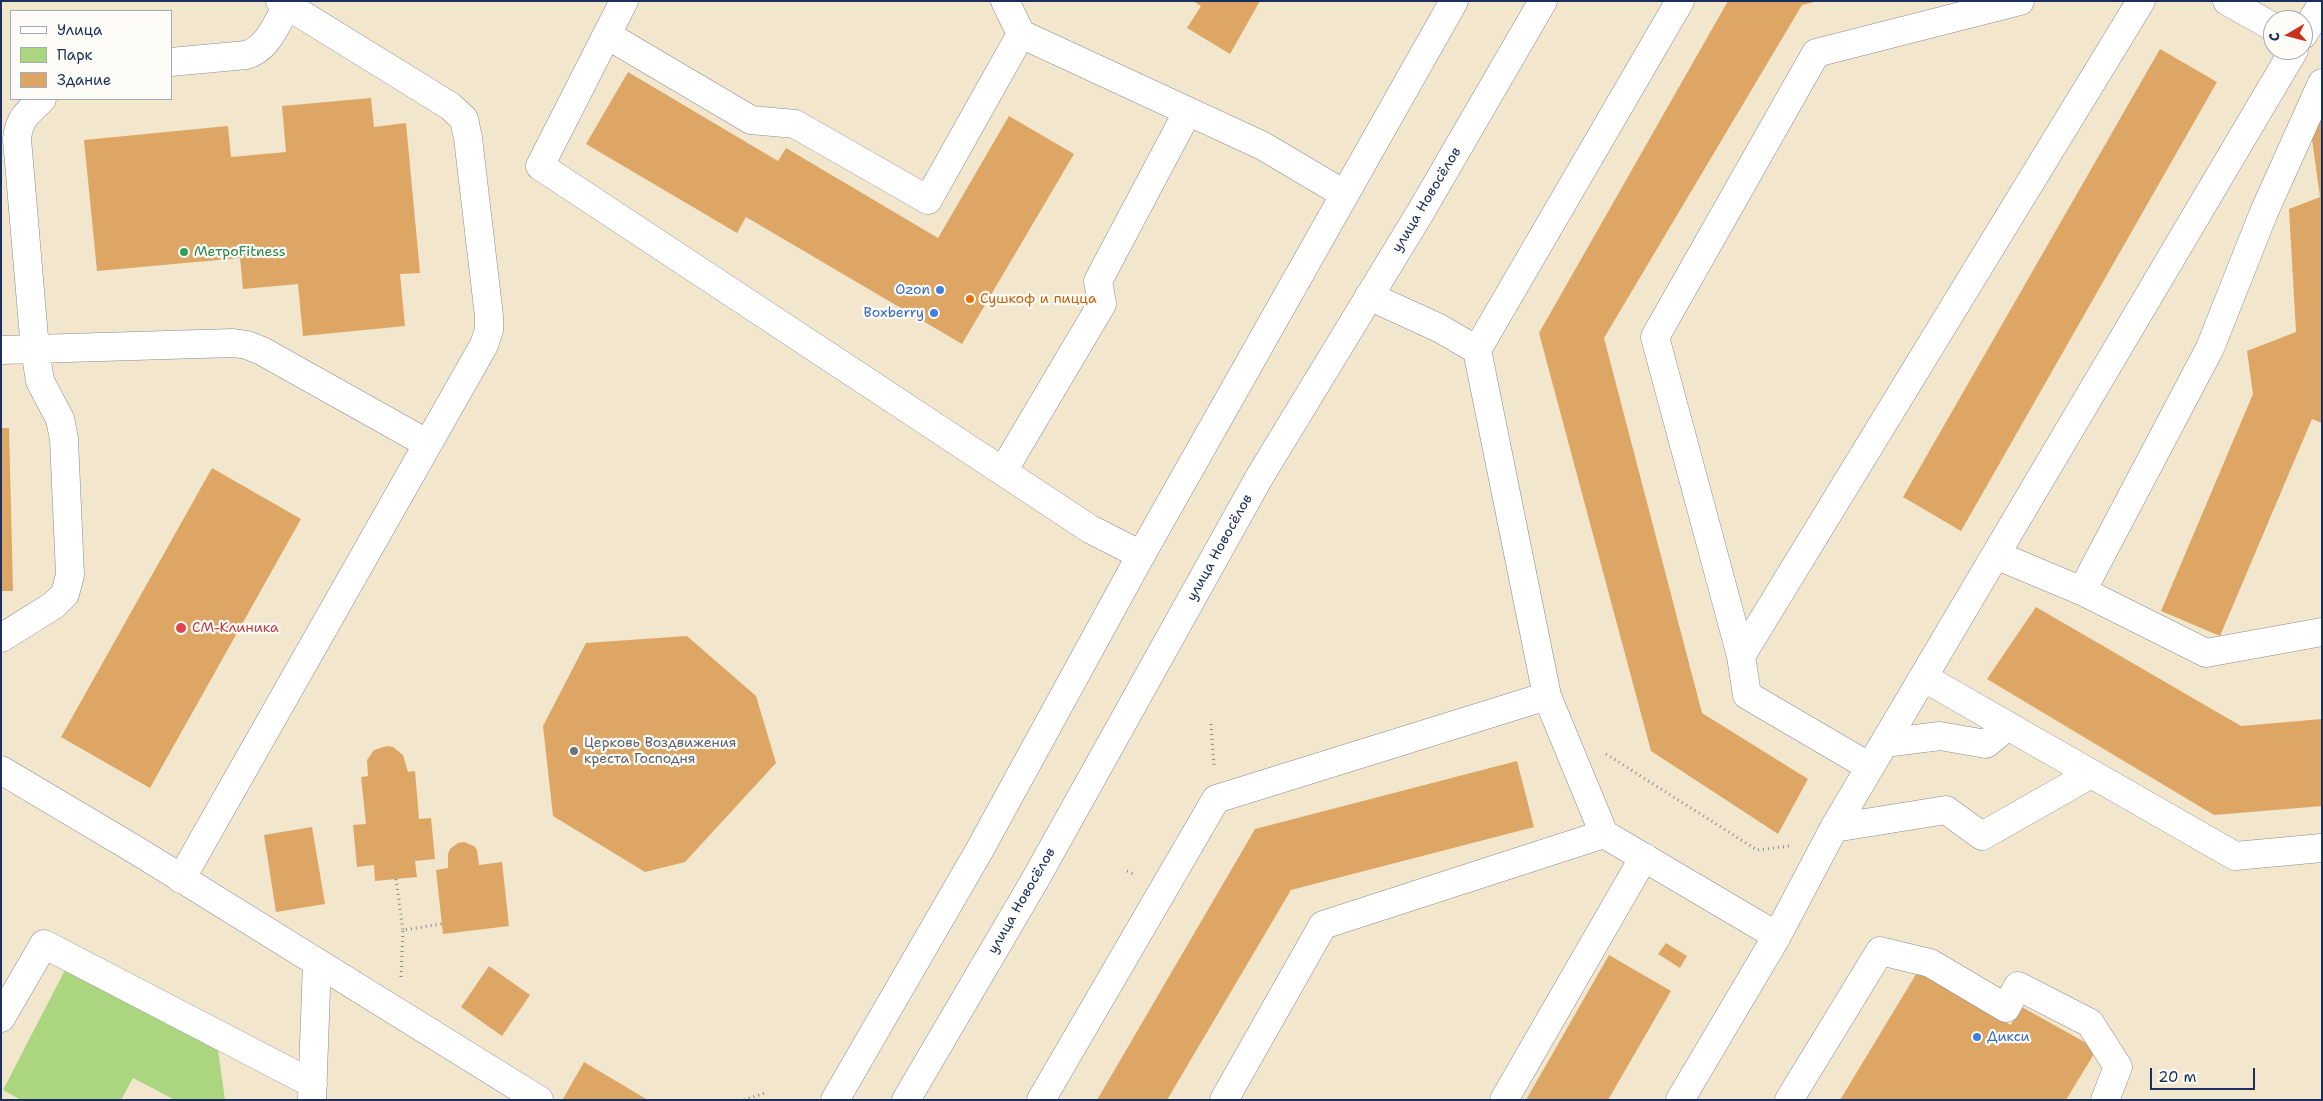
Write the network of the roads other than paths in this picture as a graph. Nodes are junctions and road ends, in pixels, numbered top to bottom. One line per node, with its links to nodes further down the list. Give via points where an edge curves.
1 (624, 1): 13 (main road)
2 (1005, 1): 14 (main road)
3 (1454, 1): 20 (main road)
4 (1544, 1): 21 (main road, улица Новосёлов)
5 (1680, 1): 24 (main road)
6 (2020, 1): 32 (main road, via 1816,53 1655,337)
7 (2141, 1): 32 (main road)
8 (2228, 1): 12 (main road)
9 (284, 3): 16 (main road, via 266,43 257,52 246,56); 25 (main road, via 450,106 464,119 487,288 489,330 484,345)
10 (2322, 4): 11 (main road)
11 (2313, 19)
12 (2263, 21)
13 (607, 34): 14 (main road, via 751,120 794,124 928,200); 26 (main road, via 540,166)
14 (1021, 34): 19 (main road)
15 (2288, 60): 28 (main road)
16 (172, 62)
17 (2322, 83): 29 (main road, via 2264,212 2210,348)
18 (41, 100): 22 (main road, via 26,113 19,125 17,139)
19 (1188, 111): 20 (main road, via 1263,146); 26 (main road, via 1098,282 1102,304)
20 (1344, 194): 27 (main road)
21 (1369, 296): 24 (main road, via 1439,328); 51 (main road, улица Новосёлов, via 1260,476 1035,880)
22 (36, 349): 23 (main road); 25 (main road, via 247,345); 31 (main road, via 40,382 60,419 64,439 70,575 65,594 54,605)
23 (1, 350)
24 (1477, 350): 34 (main road)
25 (428, 444): 44 (main road)
26 (1003, 471): 27 (main road, via 1090,529)
27 (1141, 555): 50 (main road, via 980,851)
28 (1996, 555): 29 (main road); 33 (main road)
29 (2082, 590): 30 (main road, via 2206,653)
30 (2322, 632)
31 (1, 638)
32 (1741, 656): 37 (main road, via 1746,695)
33 (1923, 677): 35 (main road); 36 (main road)
34 (1547, 696): 40 (main road); 52 (main road, via 1216,799)
35 (2008, 726): 36 (main road, via 1986,744 1940,736); 39 (main road)
36 (1884, 744): 37 (main road)
37 (1870, 767): 41 (main road)
38 (1, 770): 44 (main road)
39 (2091, 774): 41 (main road, via 1982,836 1946,810); 42 (main road, via 2235,856)
40 (1604, 834): 43 (main road); 53 (main road, via 1323,925)
41 (1830, 835): 45 (main road)
42 (2322, 848)
43 (1644, 857): 45 (main road); 54 (main road)
44 (181, 879): 46 (main road)
45 (1777, 936): 55 (main road)
46 (317, 962): 48 (main road); 49 (main road)
47 (1, 1018): 48 (main road, via 44,944)
48 (313, 1092)
49 (539, 1100)
50 (835, 1100)
51 (906, 1100)
52 (1041, 1100)
53 (1224, 1100)
54 (1504, 1100)
55 (1680, 1100)
56 (1789, 1100): 57 (main road, via 1880,951 1930,963 2006,1008 2018,986 2090,1022 2118,1067)
57 (2105, 1100)

